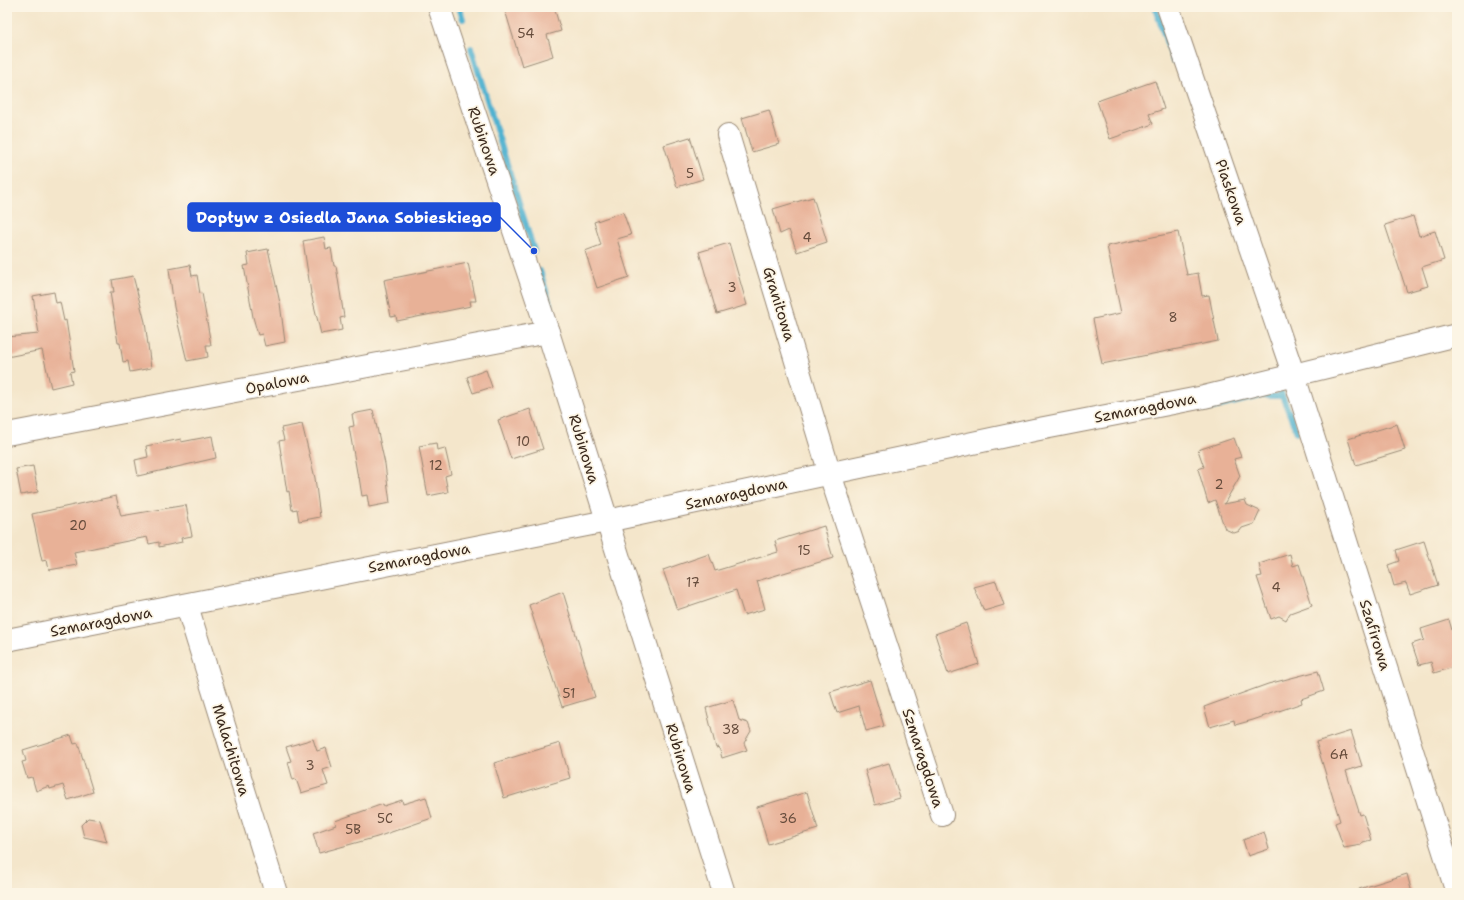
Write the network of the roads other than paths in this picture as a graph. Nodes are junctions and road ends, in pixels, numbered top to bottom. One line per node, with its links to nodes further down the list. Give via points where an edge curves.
1 (439, 7): 4 (street, Rubinowa)
2 (1168, 7): 6 (street, Piaskowa)
3 (728, 135): 8 (street, Granitowa)
4 (548, 332): 7 (street, Opalowa); 9 (street, Rubinowa)
5 (1457, 335): 6 (street, Szmaragdowa)
6 (1294, 376): 8 (street, Szmaragdowa); 15 (street, Szafirowa)
7 (7, 434)
8 (830, 474): 9 (street, Szmaragdowa); 12 (street, Szmaragdowa)
9 (607, 521): 10 (street, Szmaragdowa); 14 (street, Rubinowa)
10 (187, 606): 11 (street, Szmaragdowa); 13 (street, Malachitowa)
11 (7, 640)
12 (942, 815)
13 (276, 893)
14 (724, 893)
15 (1457, 893)

